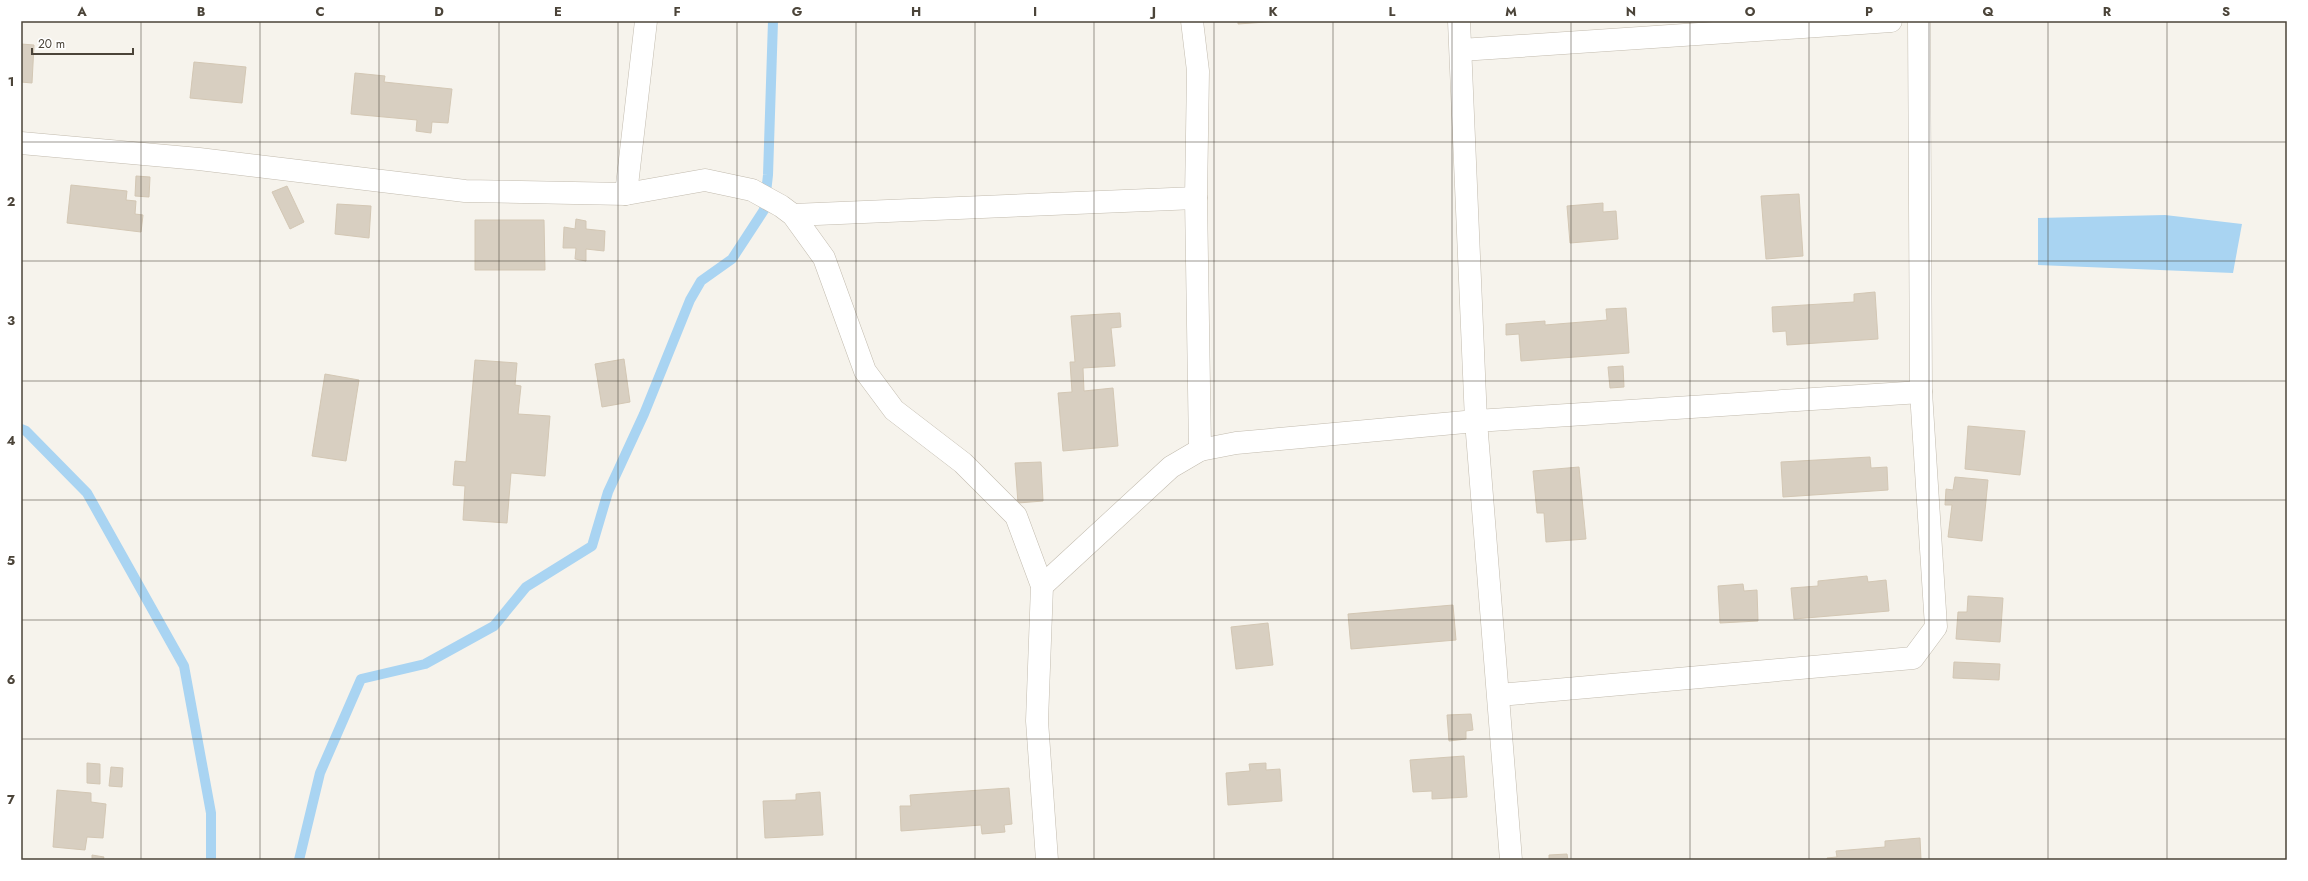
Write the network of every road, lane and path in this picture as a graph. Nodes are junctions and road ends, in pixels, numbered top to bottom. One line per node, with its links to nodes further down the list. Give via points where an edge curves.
1 (646, 21): 8 (street)
2 (1192, 21): 9 (street, via 1198,71)
3 (1459, 21): 6 (street)
4 (1891, 21): 6 (street)
5 (1919, 21): 11 (street)
6 (1461, 50): 12 (street)
7 (21, 143): 8 (street, via 199,159 465,191)
8 (626, 194): 10 (street, via 704,180 752,190)
9 (1196, 198): 10 (street); 13 (street)
10 (787, 211): 14 (street, via 824,258 865,371 894,410 963,463 1016,516)
11 (1921, 392): 12 (street); 15 (street, via 1936,627 1913,658)
12 (1476, 421): 13 (street, via 1236,443); 15 (street)
13 (1200, 450): 14 (street, via 1171,467)
14 (1042, 586): 16 (street, via 1037,721)
15 (1499, 695): 17 (street)
16 (1047, 860)
17 (1511, 860)

